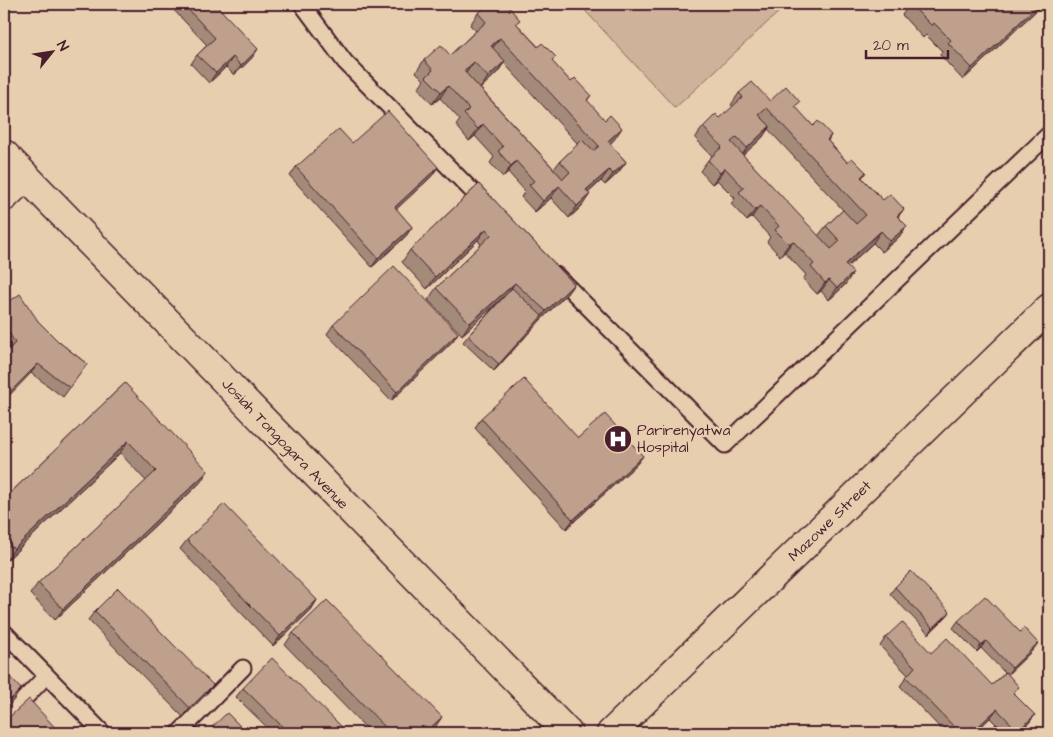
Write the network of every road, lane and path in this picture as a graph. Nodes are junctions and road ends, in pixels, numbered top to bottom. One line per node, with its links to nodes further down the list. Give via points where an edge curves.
1 (302, 4): 6 (lane, via 345,62)
2 (1049, 134): 7 (lane, via 725,445)
3 (4, 154): 4 (main road, Josiah Tongogara Avenue)
4 (25, 176): 5 (main road); 15 (main road, Josiah Tongogara Avenue)
5 (4, 197)
6 (495, 213)
7 (544, 262)
8 (1049, 308): 16 (main road, Mazowe Street)
9 (4, 632): 11 (lane)
10 (243, 668): 14 (lane)
11 (46, 676): 12 (lane); 13 (lane)
12 (4, 720)
13 (103, 733)
14 (179, 733)
15 (568, 733)
16 (611, 733)

